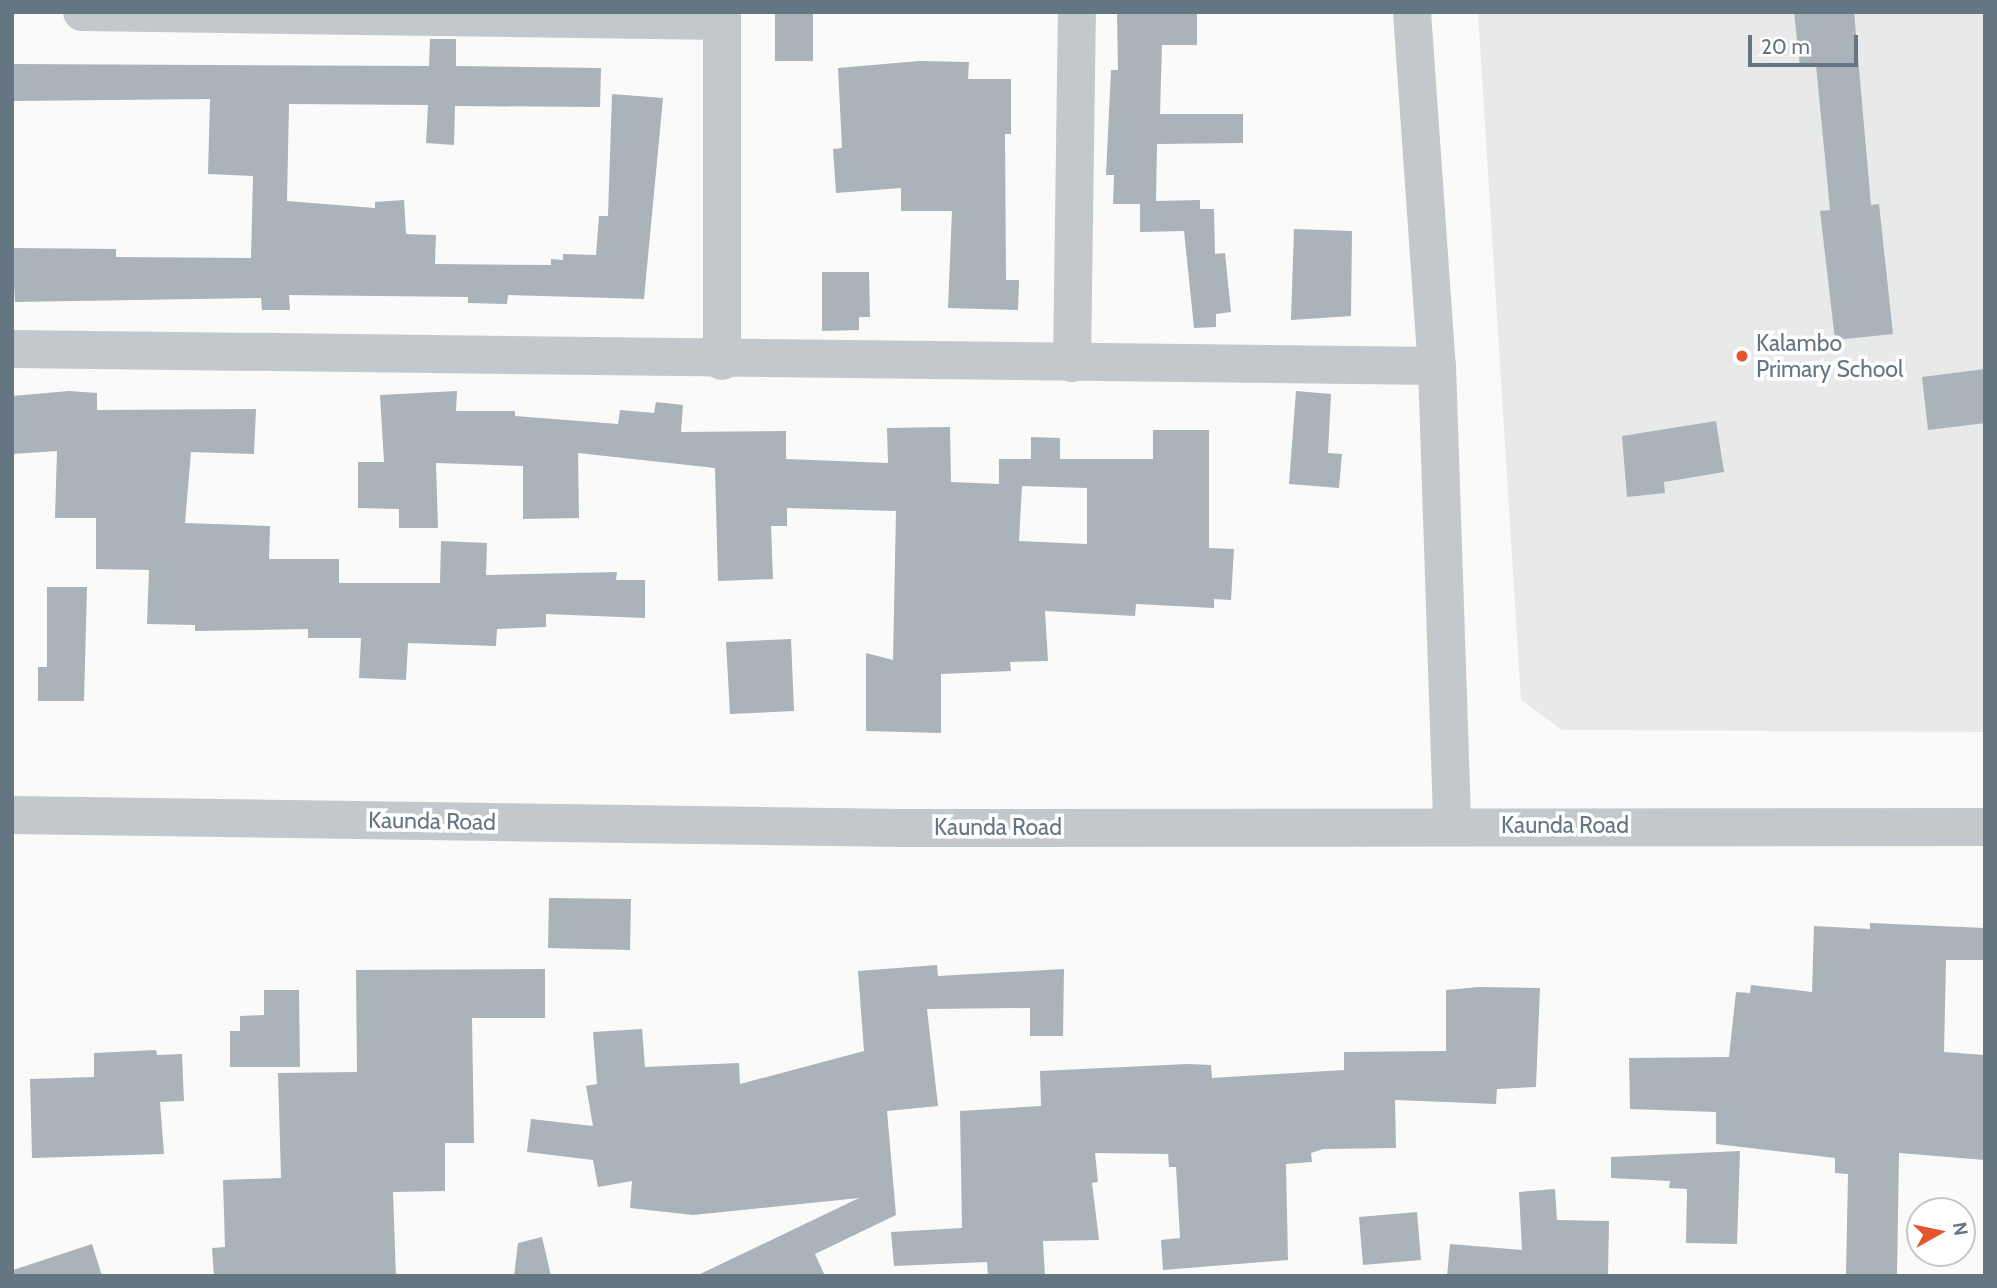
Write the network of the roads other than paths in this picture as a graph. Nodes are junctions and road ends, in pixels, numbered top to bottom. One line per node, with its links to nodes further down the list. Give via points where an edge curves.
1 (82, 12): 4 (street)
2 (1077, 12): 7 (street)
3 (1412, 12): 8 (street)
4 (722, 16): 6 (street)
5 (12, 349): 6 (street)
6 (722, 361): 7 (street)
7 (1072, 363): 8 (street)
8 (1437, 366): 10 (street)
9 (12, 815): 10 (street, Kaunda Road, via 902,828)
10 (1451, 824): 11 (street, Kaunda Road)
11 (1985, 827)

